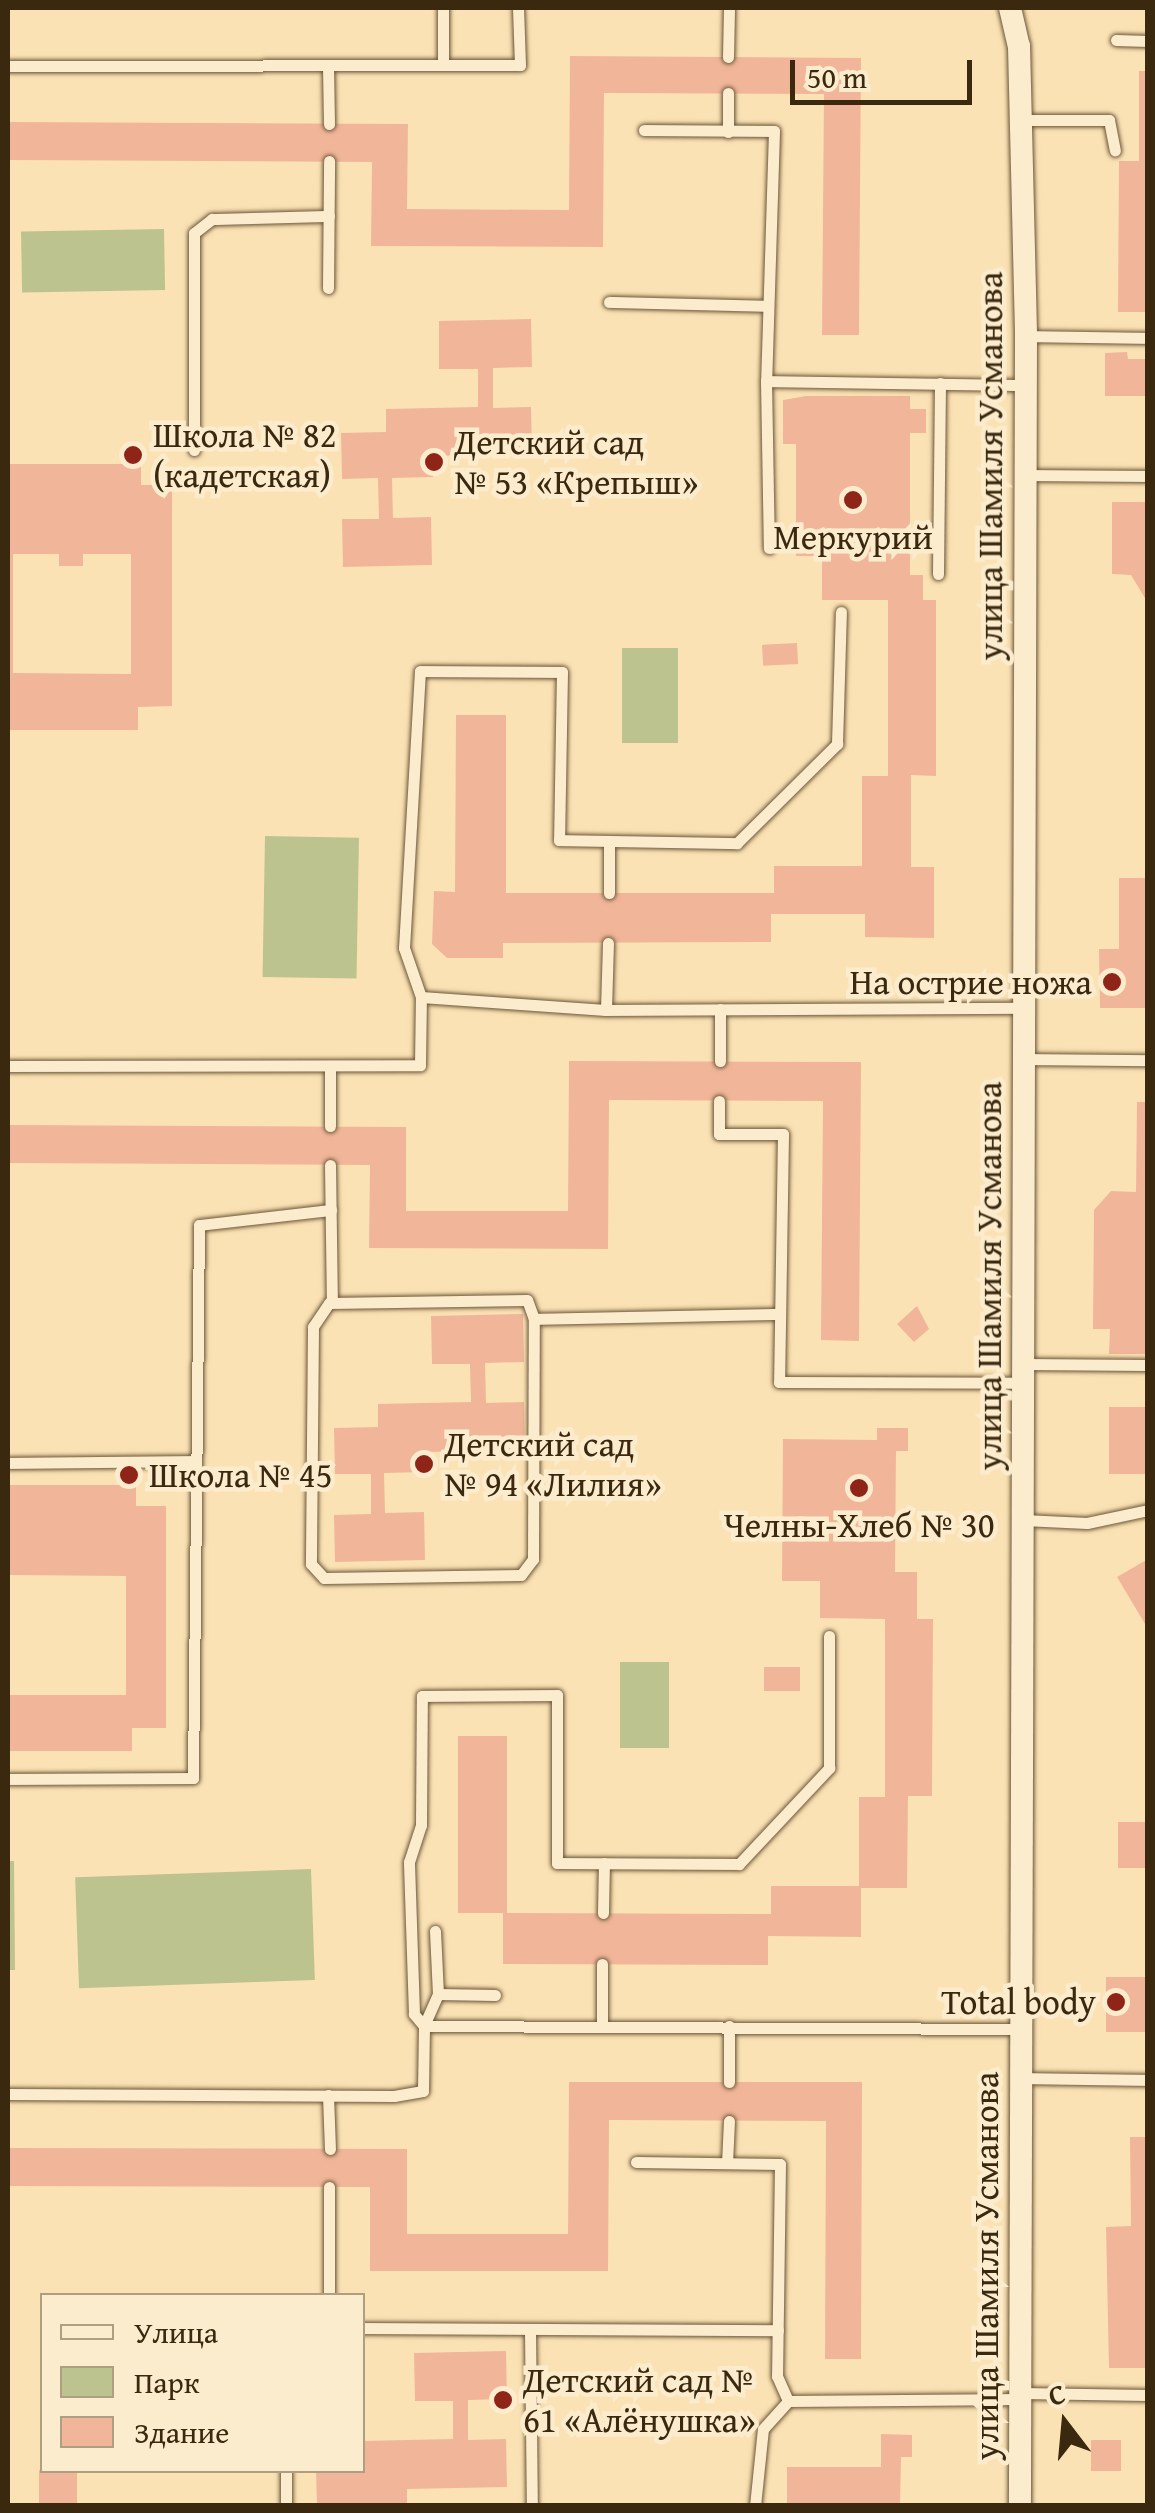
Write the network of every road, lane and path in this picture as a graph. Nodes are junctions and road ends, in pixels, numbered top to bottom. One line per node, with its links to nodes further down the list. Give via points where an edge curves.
1 (443, 8): 10 (lane)
2 (518, 8): 10 (lane, via 520,65)
3 (730, 8): 9 (lane)
4 (1010, 8): 8 (street, улица Шамиля Усманова)
5 (1026, 8): 8 (street, улица Шамиля Усманова)
6 (1116, 40): 7 (lane)
7 (1148, 40)
8 (1019, 46): 14 (street, улица Шамиля Усманова)
9 (728, 57)
10 (443, 65): 12 (lane)
11 (8, 66): 12 (lane)
12 (328, 66): 15 (lane)
13 (728, 93): 17 (lane)
14 (1020, 120): 18 (lane, via 1109,120); 24 (street, улица Шамиля Усманова)
15 (329, 124)
16 (644, 130): 17 (lane)
17 (728, 132): 23 (lane, via 774,131)
18 (1114, 150)
19 (329, 162): 20 (lane)
20 (328, 216): 21 (lane); 29 (lane, via 212,219 194,233)
21 (328, 288)
22 (609, 302): 23 (lane)
23 (768, 306): 26 (lane)
24 (1026, 336): 25 (lane); 28 (street, улица Шамиля Усманова)
25 (1148, 338)
26 (766, 380): 27 (lane); 32 (lane)
27 (940, 383): 28 (lane); 33 (lane)
28 (1026, 385): 30 (street, улица Шамиля Усманова)
29 (194, 450)
30 (1026, 475): 31 (lane); 39 (street, улица Шамиля Усманова)
31 (1148, 476)
32 (769, 548)
33 (938, 574)
34 (841, 612): 35 (lane, via 837,744 736,843)
35 (608, 841): 36 (lane); 38 (lane, via 559,840 562,672 420,670 404,948)
36 (609, 892)
37 (608, 943): 41 (lane)
38 (421, 997): 41 (lane); 46 (lane, via 420,1065)
39 (1025, 1008): 40 (lane); 42 (street, улица Шамиля Усманова)
40 (720, 1009): 41 (lane); 44 (lane)
41 (606, 1010)
42 (1024, 1059): 43 (lane); 55 (street, улица Шамиля Усманова)
43 (1148, 1060)
44 (720, 1061)
45 (8, 1066): 46 (lane)
46 (330, 1068): 48 (lane)
47 (719, 1101): 52 (lane, via 719,1134 783,1134)
48 (330, 1126)
49 (330, 1165): 50 (lane)
50 (331, 1210): 51 (lane); 56 (lane, via 198,1225)
51 (332, 1303): 53 (lane, via 527,1300); 53 (lane, via 313,1327 311,1564 324,1578 521,1575 533,1559)
52 (780, 1314): 53 (lane); 55 (lane, via 779,1382)
53 (534, 1320)
54 (1148, 1365): 55 (lane)
55 (1024, 1374): 59 (street, улица Шамиля Усманова)
56 (194, 1461): 57 (lane); 61 (lane, via 194,1778)
57 (8, 1462)
58 (1148, 1510): 59 (lane, via 1088,1522)
59 (1023, 1520): 71 (street, улица Шамиля Усманова)
60 (830, 1636): 62 (lane, via 829,1768 739,1864)
61 (8, 1779)
62 (604, 1863): 63 (lane); 69 (lane, via 557,1863 557,1695 422,1696 420,1825 408,1862 409,1988)
63 (603, 1913)
64 (436, 1931): 66 (lane)
65 (602, 1964): 68 (lane)
66 (438, 1994): 67 (lane); 69 (lane)
67 (495, 1995)
68 (602, 2025): 69 (lane); 70 (lane)
69 (424, 2026): 76 (lane, via 422,2091)
70 (728, 2026): 71 (lane); 74 (lane)
71 (1022, 2028): 72 (street, улица Шамиля Усманова)
72 (1022, 2078): 73 (lane); 87 (street, улица Шамиля Усманова)
73 (1148, 2080)
74 (729, 2082)
75 (8, 2094): 76 (lane)
76 (328, 2094): 78 (lane)
77 (728, 2121): 80 (lane)
78 (330, 2149)
79 (636, 2162): 80 (lane)
80 (727, 2163): 85 (lane, via 780,2164)
81 (330, 2187): 82 (lane)
82 (329, 2293)
83 (365, 2328): 84 (lane)
84 (530, 2329): 85 (lane); 91 (lane)
85 (778, 2330): 88 (lane, via 777,2376)
86 (1148, 2394): 87 (lane)
87 (1020, 2396): 88 (lane); 93 (street, улица Шамиля Усманова)
88 (788, 2401): 92 (lane, via 762,2429)
89 (286, 2473): 90 (lane)
90 (286, 2506)
91 (532, 2506)
92 (754, 2506)
93 (1020, 2506)

